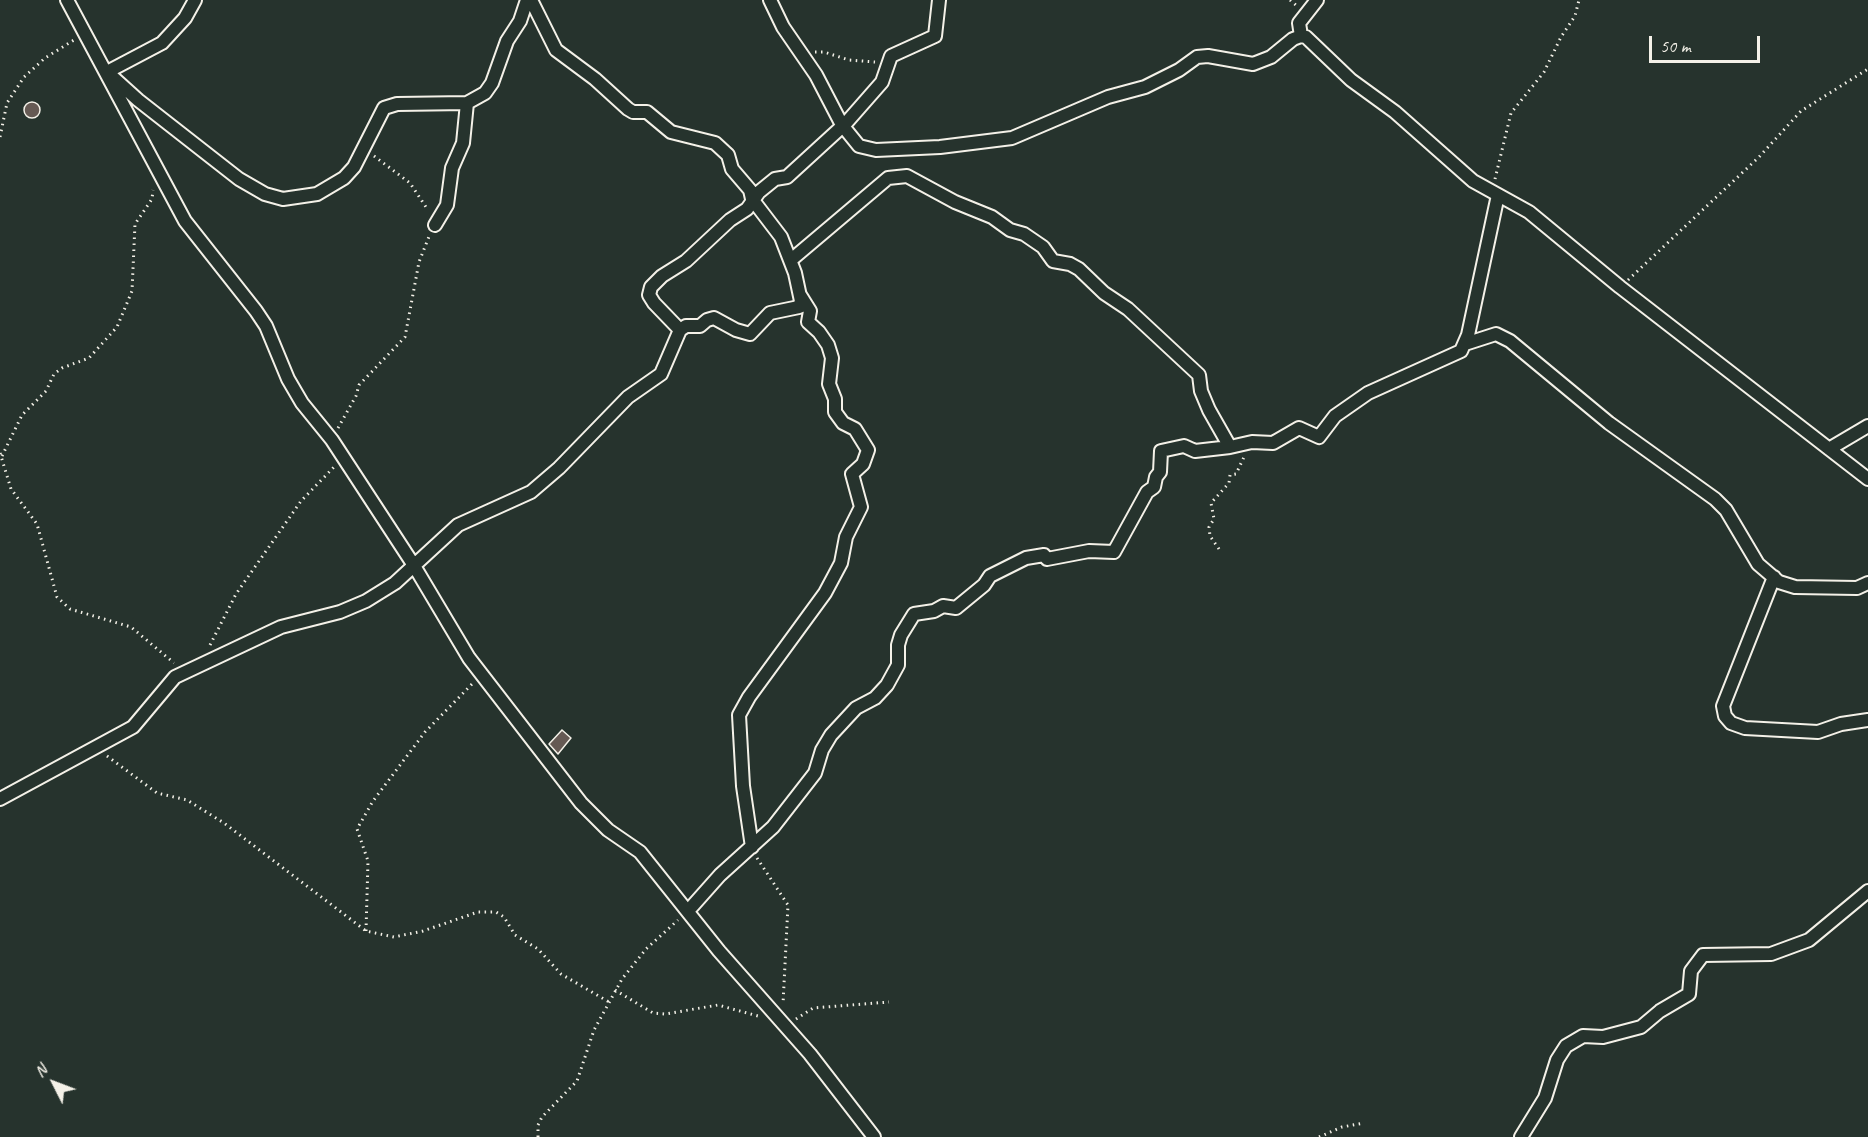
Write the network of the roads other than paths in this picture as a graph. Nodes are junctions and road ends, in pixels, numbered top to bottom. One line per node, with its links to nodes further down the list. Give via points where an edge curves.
1 (68, 0): 8 (street)
2 (195, 0): 8 (street, via 162,43)
3 (529, 0): 9 (street, via 505,46 492,83 485,93); 12 (street, via 556,50 633,112 647,112 671,132 715,143 728,155 732,169 750,190)
4 (770, 0): 10 (street)
5 (939, 0): 10 (street, via 935,36 891,56 882,82)
6 (1317, 0): 7 (street, via 1299,23)
7 (1300, 36): 10 (street, via 1271,57 1253,64 1197,57 1152,84 1108,97 1012,138 876,150 859,146); 11 (street, via 1314,43 1351,80 1395,112 1473,181)
8 (107, 72): 9 (street, via 239,179 283,199 317,194 344,178 364,150 381,113 389,106); 22 (street, via 185,221 266,326 302,403 332,440)
9 (466, 103): 13 (street, via 463,143 452,168 447,205)
10 (842, 125): 12 (street, via 787,177 775,179)
11 (1495, 193): 17 (street); 20 (street, via 1529,212)
12 (752, 199): 14 (street, via 781,237); 16 (street, via 747,209 651,288 649,295 654,303)
13 (435, 225)
14 (791, 260): 15 (street); 19 (street, via 888,178 907,176 1024,234 1043,247 1053,261 1079,269 1128,309 1199,375 1209,410)
15 (800, 295): 16 (street, via 799,307 770,313 750,334 714,318); 27 (street, via 810,310 808,322 830,352 833,370 829,384 835,412 843,423 855,429 868,450 863,464 852,474 861,507 846,537 841,562 825,593 748,697 739,715)
16 (680, 330): 22 (street, via 661,374 628,397 546,481 531,492 464,521)
17 (1465, 344): 19 (street, via 1455,355 1368,393 1335,416 1319,437 1299,428 1273,442); 23 (street, via 1487,335 1503,336 1609,423 1715,499 1726,510 1758,564)
18 (1868, 426): 20 (street)
19 (1230, 447): 27 (street, via 1161,450 1160,472 1154,487 1114,552 1026,558 990,576 956,608 943,606 912,616 898,645 896,673 875,698 856,708 831,735 815,773 779,821)
20 (1829, 449): 21 (street)
21 (1868, 479)
22 (413, 564): 26 (street, via 395,583 360,604 296,622 184,672 172,680 134,727); 29 (street, via 482,674 581,803 608,830 640,852)
23 (1774, 577): 24 (street, via 1795,587 1857,588); 25 (street, via 1723,706 1725,716 1745,728 1818,732)
24 (1868, 583)
25 (1868, 720)
26 (0, 798)
27 (752, 847): 29 (street)
28 (1868, 891): 31 (street, via 1809,940 1771,954 1703,955 1693,967 1689,994 1641,1027 1603,1037 1583,1036 1566,1046 1557,1060 1545,1098)
29 (688, 911): 30 (street)
30 (874, 1137)
31 (1521, 1137)

